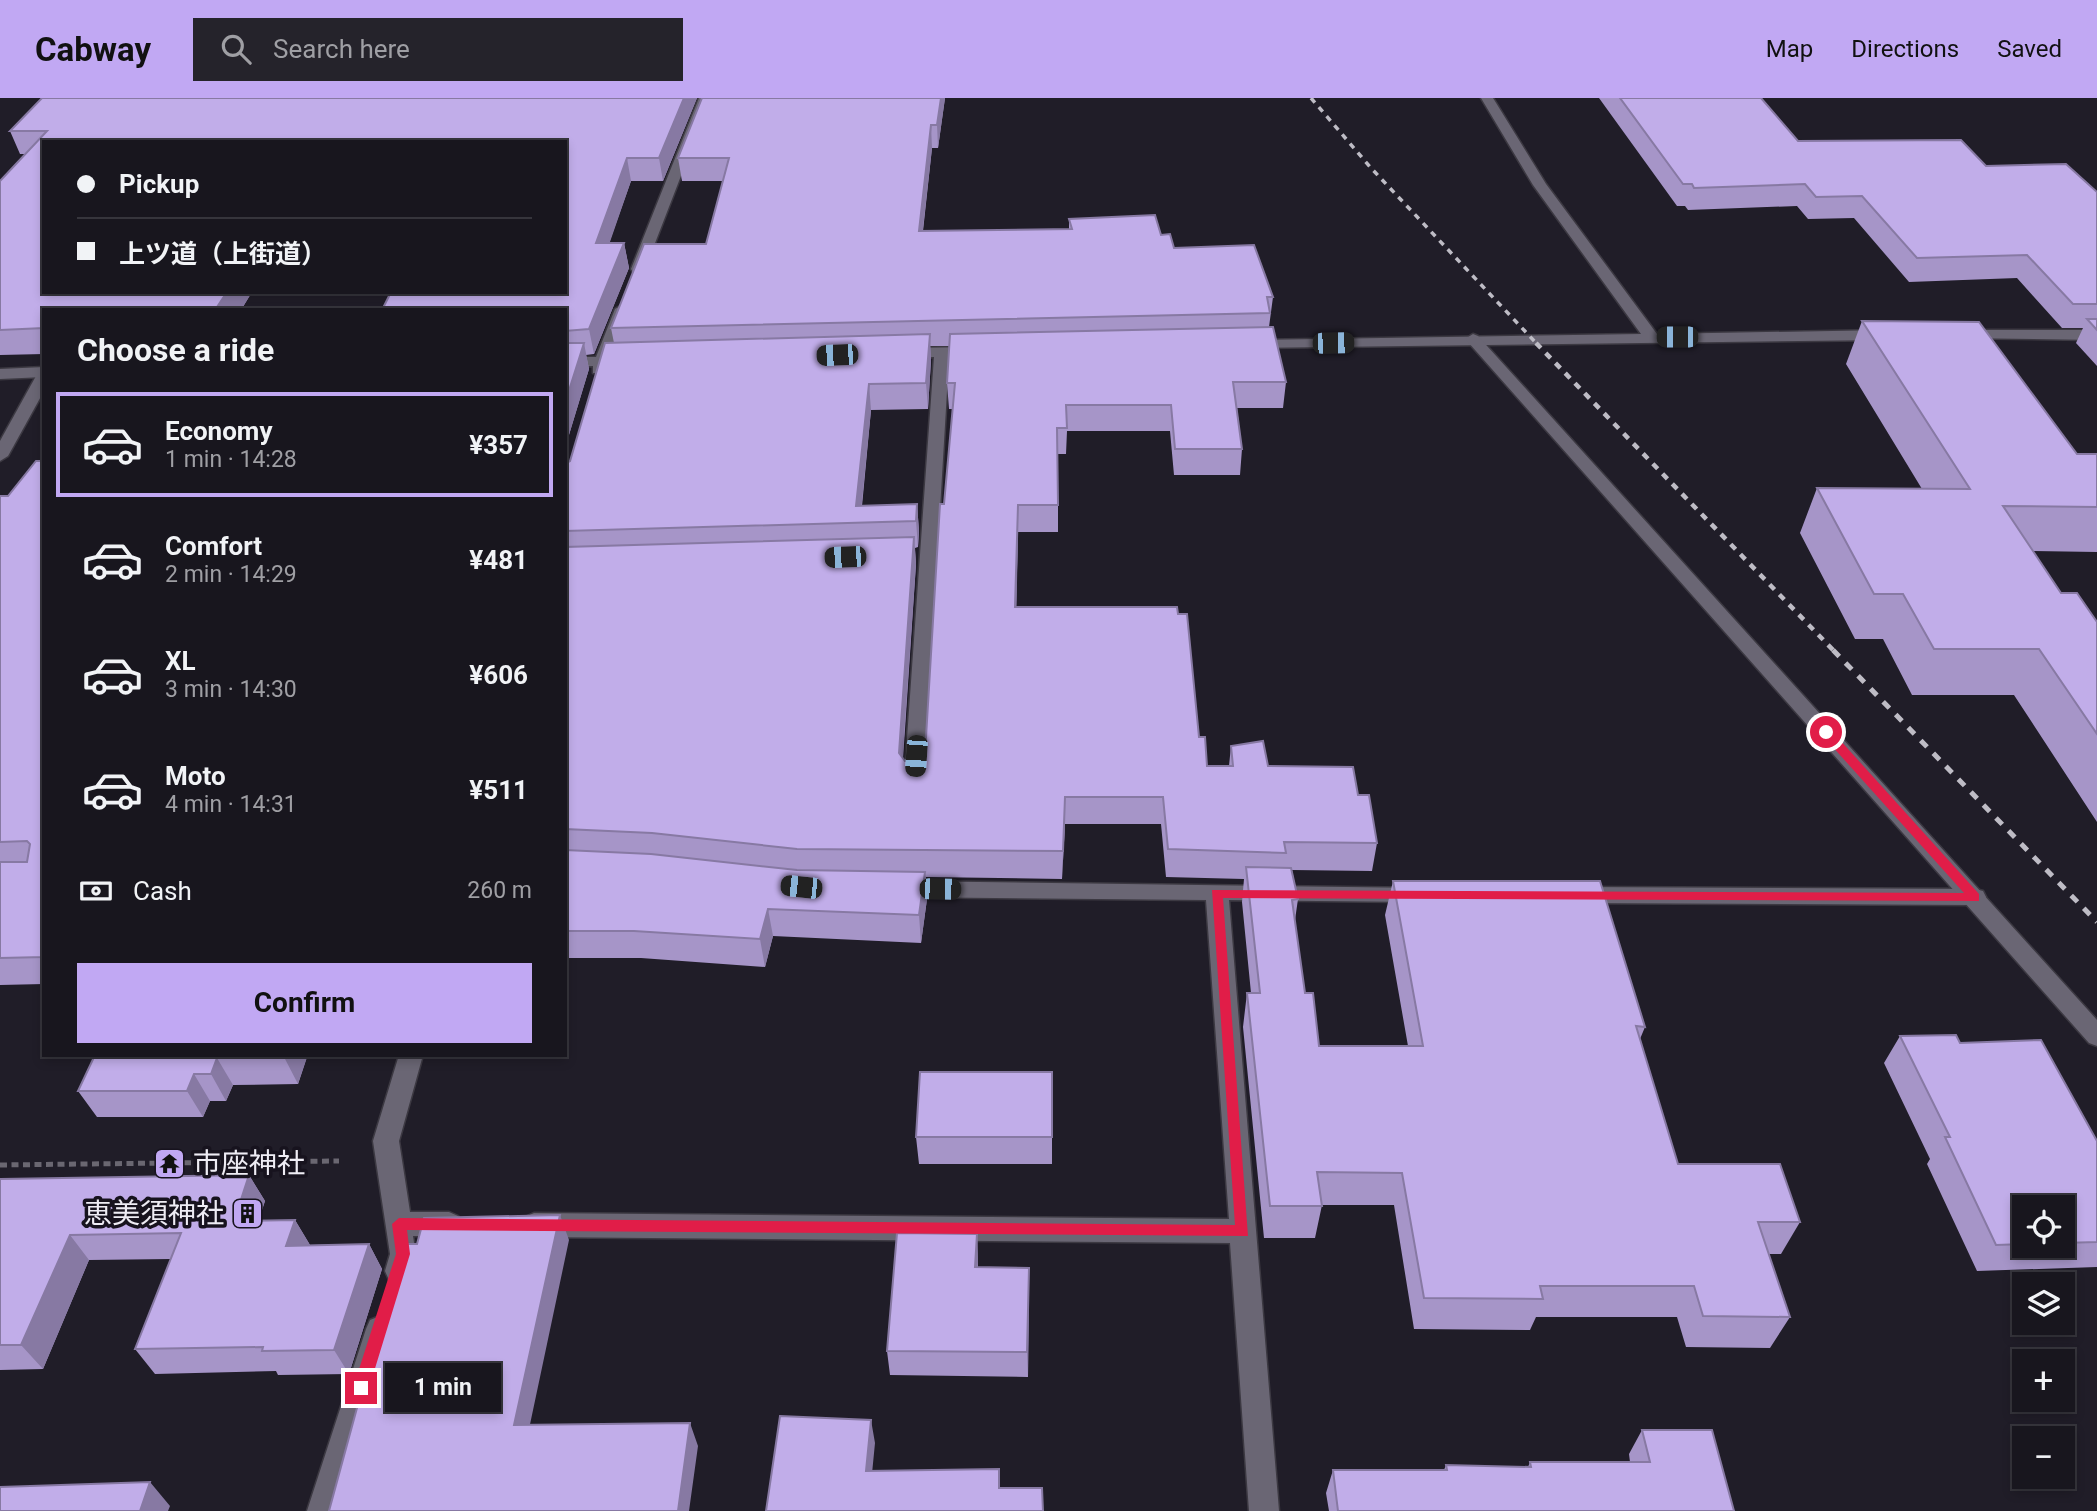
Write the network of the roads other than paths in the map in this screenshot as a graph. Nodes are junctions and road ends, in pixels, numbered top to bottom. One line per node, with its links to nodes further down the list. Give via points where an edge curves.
1 (705, 98): 13 (street)
2 (1487, 98): 6 (street, via 1540,185)
3 (1903, 334): 6 (street)
4 (1945, 335): 5 (street)
5 (2097, 335)
6 (1651, 337): 7 (street)
7 (1473, 339): 8 (street); 25 (street)
8 (1235, 345)
9 (998, 351): 10 (street)
10 (942, 352): 11 (street); 20 (street, via 922,555)
11 (887, 354)
12 (643, 360): 13 (street)
13 (602, 361): 14 (street); 18 (street)
14 (567, 362)
15 (0, 374): 16 (street)
16 (42, 374)
17 (42, 378): 19 (street)
18 (594, 386)
19 (0, 456)
20 (914, 781)
21 (884, 888): 22 (street)
22 (1217, 893): 23 (street); 31 (street)
23 (1437, 894)
24 (1561, 895): 25 (street)
25 (1975, 897): 26 (street)
26 (2097, 1036)
27 (410, 1057): 28 (street, via 386,1141)
28 (399, 1224): 29 (street); 32 (street, via 403,1254)
29 (468, 1224)
30 (509, 1225): 31 (street)
31 (1242, 1231): 33 (street)
32 (322, 1511)
33 (1264, 1511)

